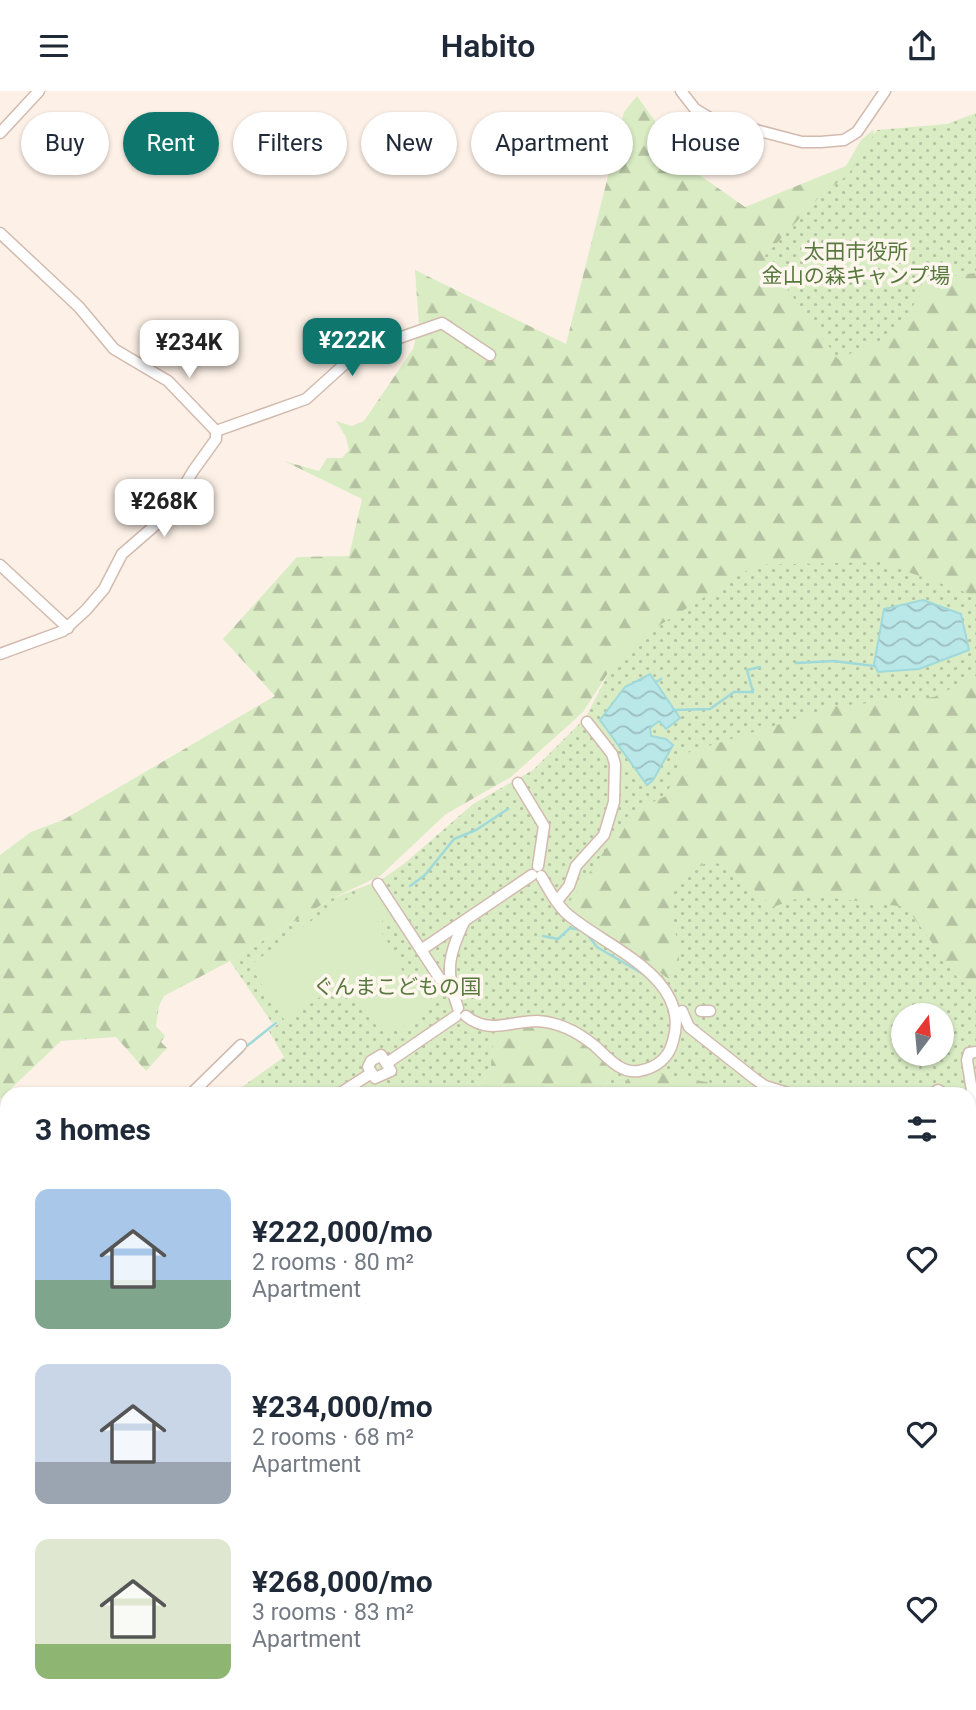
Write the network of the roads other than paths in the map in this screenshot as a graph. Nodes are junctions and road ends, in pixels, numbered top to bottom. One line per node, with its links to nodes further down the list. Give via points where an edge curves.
1 (39, 91): 4 (street)
2 (681, 91): 3 (street, via 695,109 710,118 802,142 821,142 857,132)
3 (885, 91)
4 (0, 133)
5 (0, 233): 7 (street, via 79,307 114,349 169,381)
6 (490, 355): 7 (street, via 442,323 376,346 347,362 306,399)
7 (216, 431): 9 (street, via 216,439 167,515 122,554 104,589)
8 (0, 565): 9 (street)
9 (68, 628): 10 (street)
10 (0, 654)
11 (587, 722): 15 (street, via 612,754 614,802 604,835 576,866)
12 (518, 783): 13 (street, via 544,826)
13 (537, 872): 15 (street); 16 (street)
14 (378, 884): 17 (street)
15 (557, 901): 19 (street)
16 (464, 921): 17 (street); 18 (street, via 452,949)
17 (421, 950): 18 (street, via 440,979)
18 (449, 982): 20 (street)
19 (692, 1011): 20 (street, via 675,1033 667,1057 654,1067 634,1072 621,1068 560,1025 535,1021 488,1028); 27 (street, via 689,1027)
20 (460, 1013): 23 (street)
21 (241, 1045): 25 (street)
22 (976, 1052): 28 (street, via 969,1053 967,1060)
23 (390, 1061)
24 (370, 1074): 26 (street)
25 (198, 1087)
26 (350, 1087)
27 (768, 1087)
28 (971, 1087)

